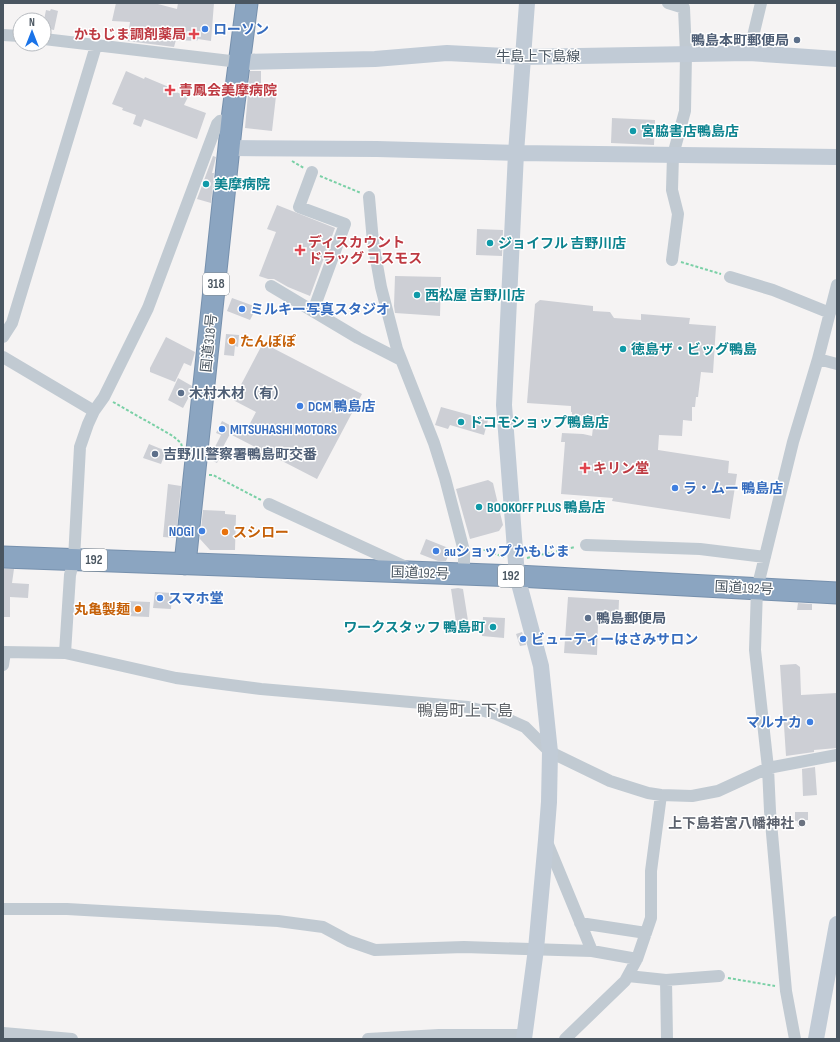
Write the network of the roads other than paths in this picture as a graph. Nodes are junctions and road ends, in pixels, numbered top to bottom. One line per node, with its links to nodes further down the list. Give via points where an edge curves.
1 (247, 3): 11 (highway, 国道318号 / 318)
2 (527, 3): 9 (street)
3 (668, 3): 8 (street, via 684,8)
4 (761, 3): 7 (street)
5 (52, 40): 6 (street)
6 (96, 46): 11 (street); 25 (street, via 12,323)
7 (749, 53): 8 (street, 牛島上下島線); 10 (street, 牛島上下島線)
8 (686, 54): 9 (street, 牛島上下島線); 15 (street, via 684,111)
9 (522, 57): 11 (street, 牛島上下島線, via 447,53 375,59); 14 (street)
10 (837, 59)
11 (239, 62): 12 (highway, 国道318号 / 318)
12 (232, 119): 13 (highway, 国道318号 / 318); 30 (street, via 220,121 218,124 148,308 104,397)
13 (230, 148): 14 (street); 36 (highway, 国道318号 / 318)
14 (516, 153): 15 (street); 37 (street, via 504,405)
15 (674, 155): 16 (street); 19 (street, via 672,190 678,214)
16 (837, 157)
17 (312, 172): 23 (street, via 299,207 345,224)
18 (369, 197): 28 (street, via 381,287)
19 (672, 260)
20 (730, 277): 24 (street, via 773,290)
21 (837, 285): 24 (street)
22 (271, 286): 23 (street)
23 (313, 312): 28 (street)
24 (830, 313): 27 (street)
25 (3, 337)
26 (3, 357): 30 (street)
27 (818, 359): 29 (street); 34 (street, via 793,442)
28 (401, 360): 39 (street, via 445,478 464,552)
29 (837, 364)
30 (94, 411): 35 (street, via 80,447)
31 (269, 504): 38 (street)
32 (586, 545): 34 (street, via 700,549)
33 (3, 557): 35 (highway, 国道192号 / 192)
34 (765, 557): 40 (street)
35 (74, 560): 36 (highway, 国道192号 / 192); 43 (street, via 70,576)
36 (185, 564): 38 (highway, 国道192号 / 192)
37 (516, 569): 39 (highway, 国道192号 / 192); 40 (highway, 国道192号 / 192); 45 (street, via 540,666)
38 (420, 573): 39 (highway, 国道192号 / 192)
39 (464, 575)
40 (757, 589): 41 (highway, 国道192号 / 192); 47 (street, via 754,650)
41 (837, 593)
42 (4, 652): 43 (street); 44 (street)
43 (65, 653): 45 (street, via 184,679 261,689 468,707 496,714 525,727)
44 (3, 665)
45 (550, 752): 48 (street, via 610,781); 49 (street)
46 (837, 755): 47 (street)
47 (768, 768): 48 (street, via 718,791 692,796); 66 (street, via 785,988)
48 (661, 795): 53 (street, via 652,871 651,918)
49 (546, 840): 51 (street); 54 (street)
50 (3, 908): 54 (street, via 67,909 278,921 323,927 349,941 375,950 464,947)
51 (580, 923): 53 (street); 55 (street)
52 (837, 924): 67 (street)
53 (646, 933): 56 (street)
54 (536, 949): 55 (street); 61 (street)
55 (592, 951): 56 (street)
56 (638, 959): 57 (street)
57 (628, 976): 59 (street); 64 (street)
58 (719, 976): 59 (street)
59 (666, 980): 65 (street)
60 (3, 1033): 62 (street)
61 (524, 1037): 63 (street, via 439,1035)
62 (72, 1039)
63 (368, 1039)
64 (565, 1039)
65 (667, 1039)
66 (794, 1039)
67 (816, 1039)

